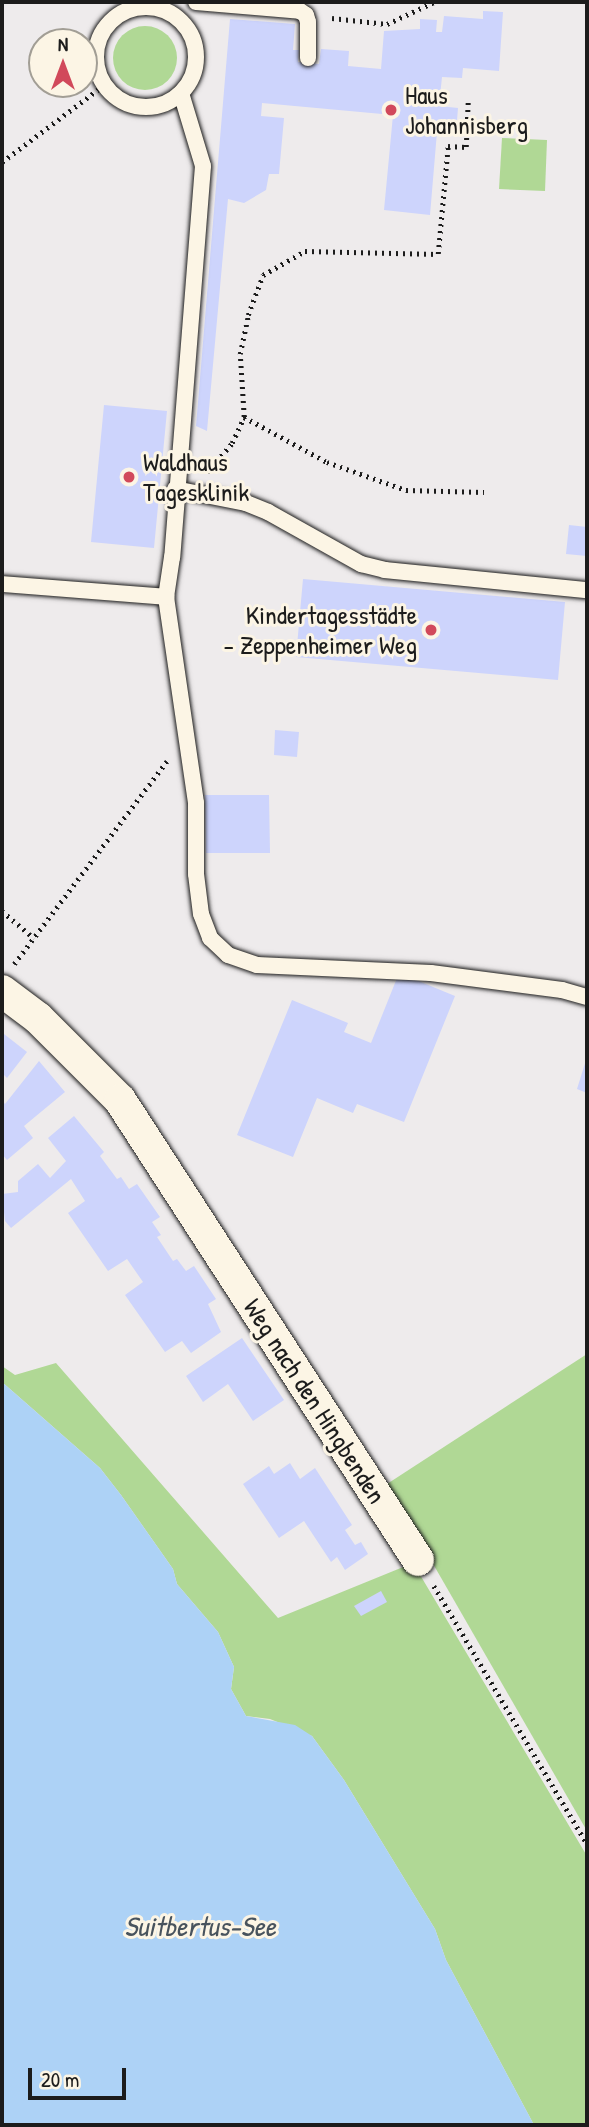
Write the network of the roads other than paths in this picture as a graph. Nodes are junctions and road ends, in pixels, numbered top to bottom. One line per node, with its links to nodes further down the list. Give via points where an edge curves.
1 (196, 2): 3 (lane, via 306,15)
2 (161, 5): 4 (lane, via 193,36 196,66); 4 (lane, via 142,6 112,20 102,33 97,64 105,84 123,101 138,106 169,102)
3 (308, 58)
4 (181, 93): 5 (lane, via 203,166)
5 (175, 489): 7 (lane, via 246,503 360,564); 8 (lane)
6 (2, 584): 8 (lane)
7 (587, 590)
8 (166, 597): 10 (lane, via 196,803 201,914 210,938 228,955 257,965 430,974 562,990)
9 (6, 980): 11 (street, Weg nach den Hingbenden, via 120,1100)
10 (587, 998)
11 (418, 1560)

